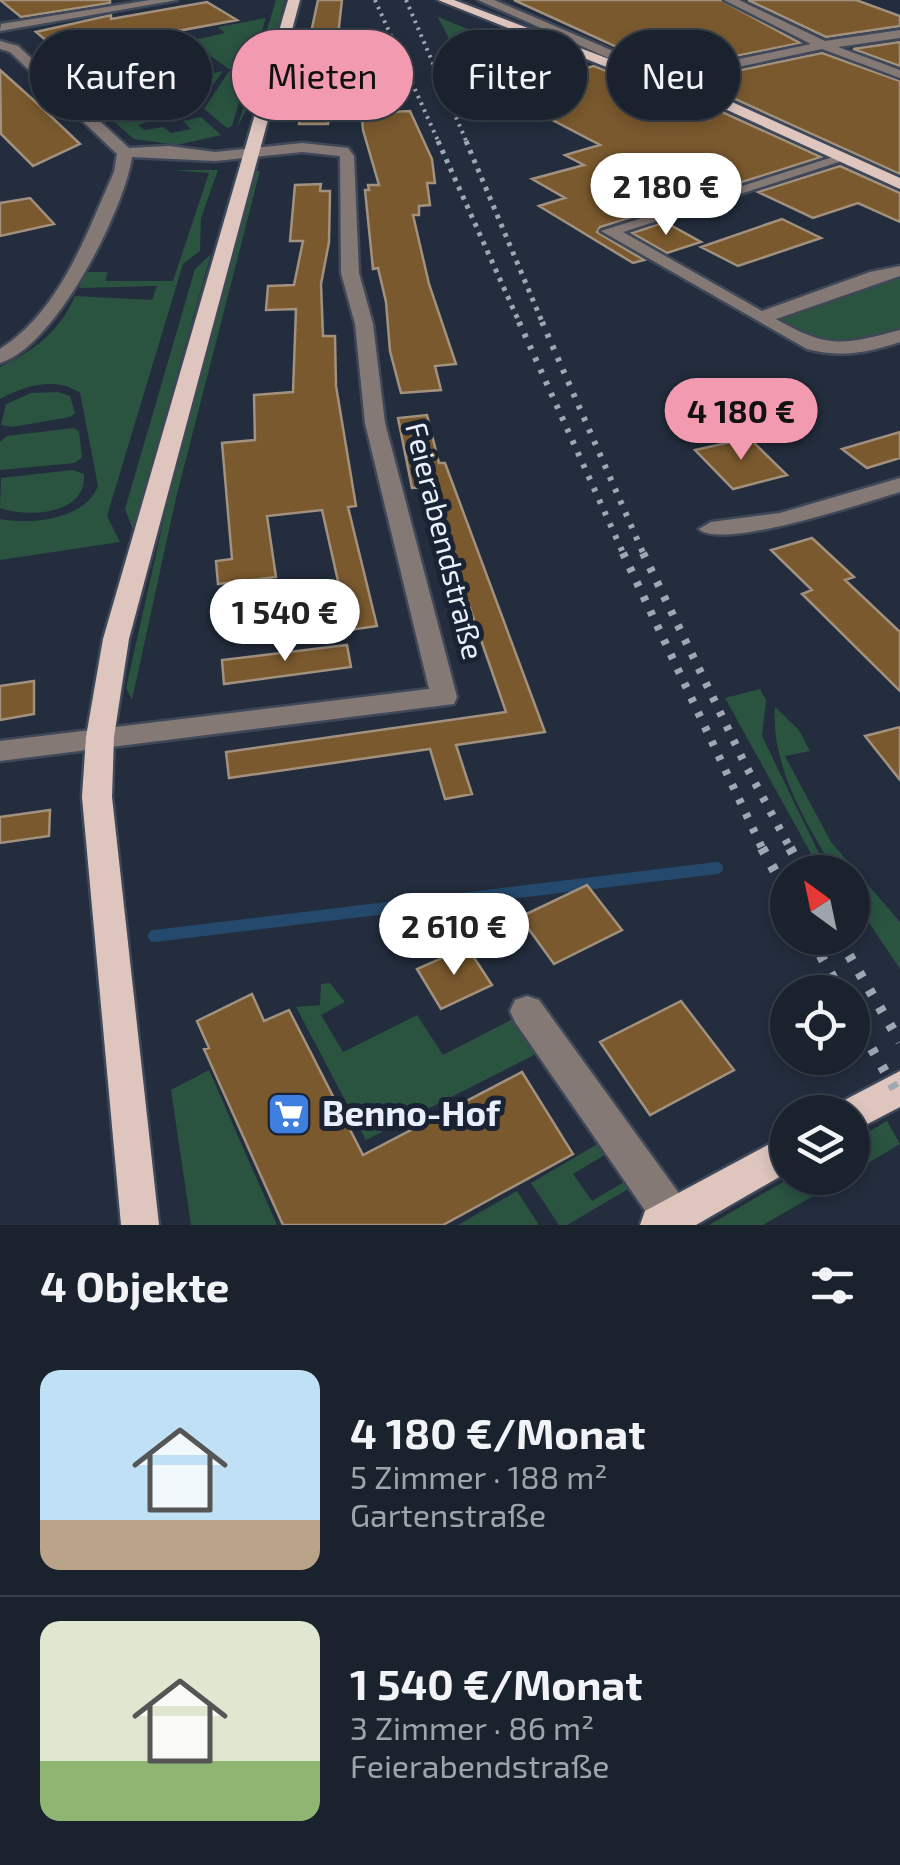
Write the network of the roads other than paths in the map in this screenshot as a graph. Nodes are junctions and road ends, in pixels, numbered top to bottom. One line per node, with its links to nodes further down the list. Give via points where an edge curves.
1 (171, 0): 6 (street)
2 (294, 0): 15 (main road, via 271,76 254,99)
3 (444, 0): 11 (main road)
4 (484, 0): 10 (street)
5 (730, 0): 9 (street)
6 (0, 28): 8 (street, via 9,37)
7 (900, 34): 9 (street)
8 (0, 44): 16 (street, via 14,49)
9 (823, 44): 12 (street); 13 (street)
10 (607, 55)
11 (607, 60)
12 (740, 62)
13 (900, 74)
14 (740, 114): 17 (main road)
15 (243, 150): 16 (street); 25 (main road, via 222,260 116,640); 25 (street, Feierabendstraße, via 325,149 347,156 350,273 364,324 376,423 444,697)
16 (125, 153): 22 (street, via 63,293 36,332)
17 (841, 159): 18 (main road); 20 (street, via 605,233)
18 (900, 184)
19 (900, 272): 20 (street)
20 (761, 318): 21 (street, via 827,351 862,349)
21 (900, 336)
22 (0, 357)
23 (900, 486): 24 (street, via 782,520)
24 (711, 529)
25 (100, 737): 26 (street); 32 (main road, via 97,797)
26 (0, 751)
27 (527, 1012): 31 (street)
28 (900, 1088): 29 (main road)
29 (870, 1105)
30 (770, 1162): 31 (main road)
31 (665, 1221)
32 (140, 1225)

